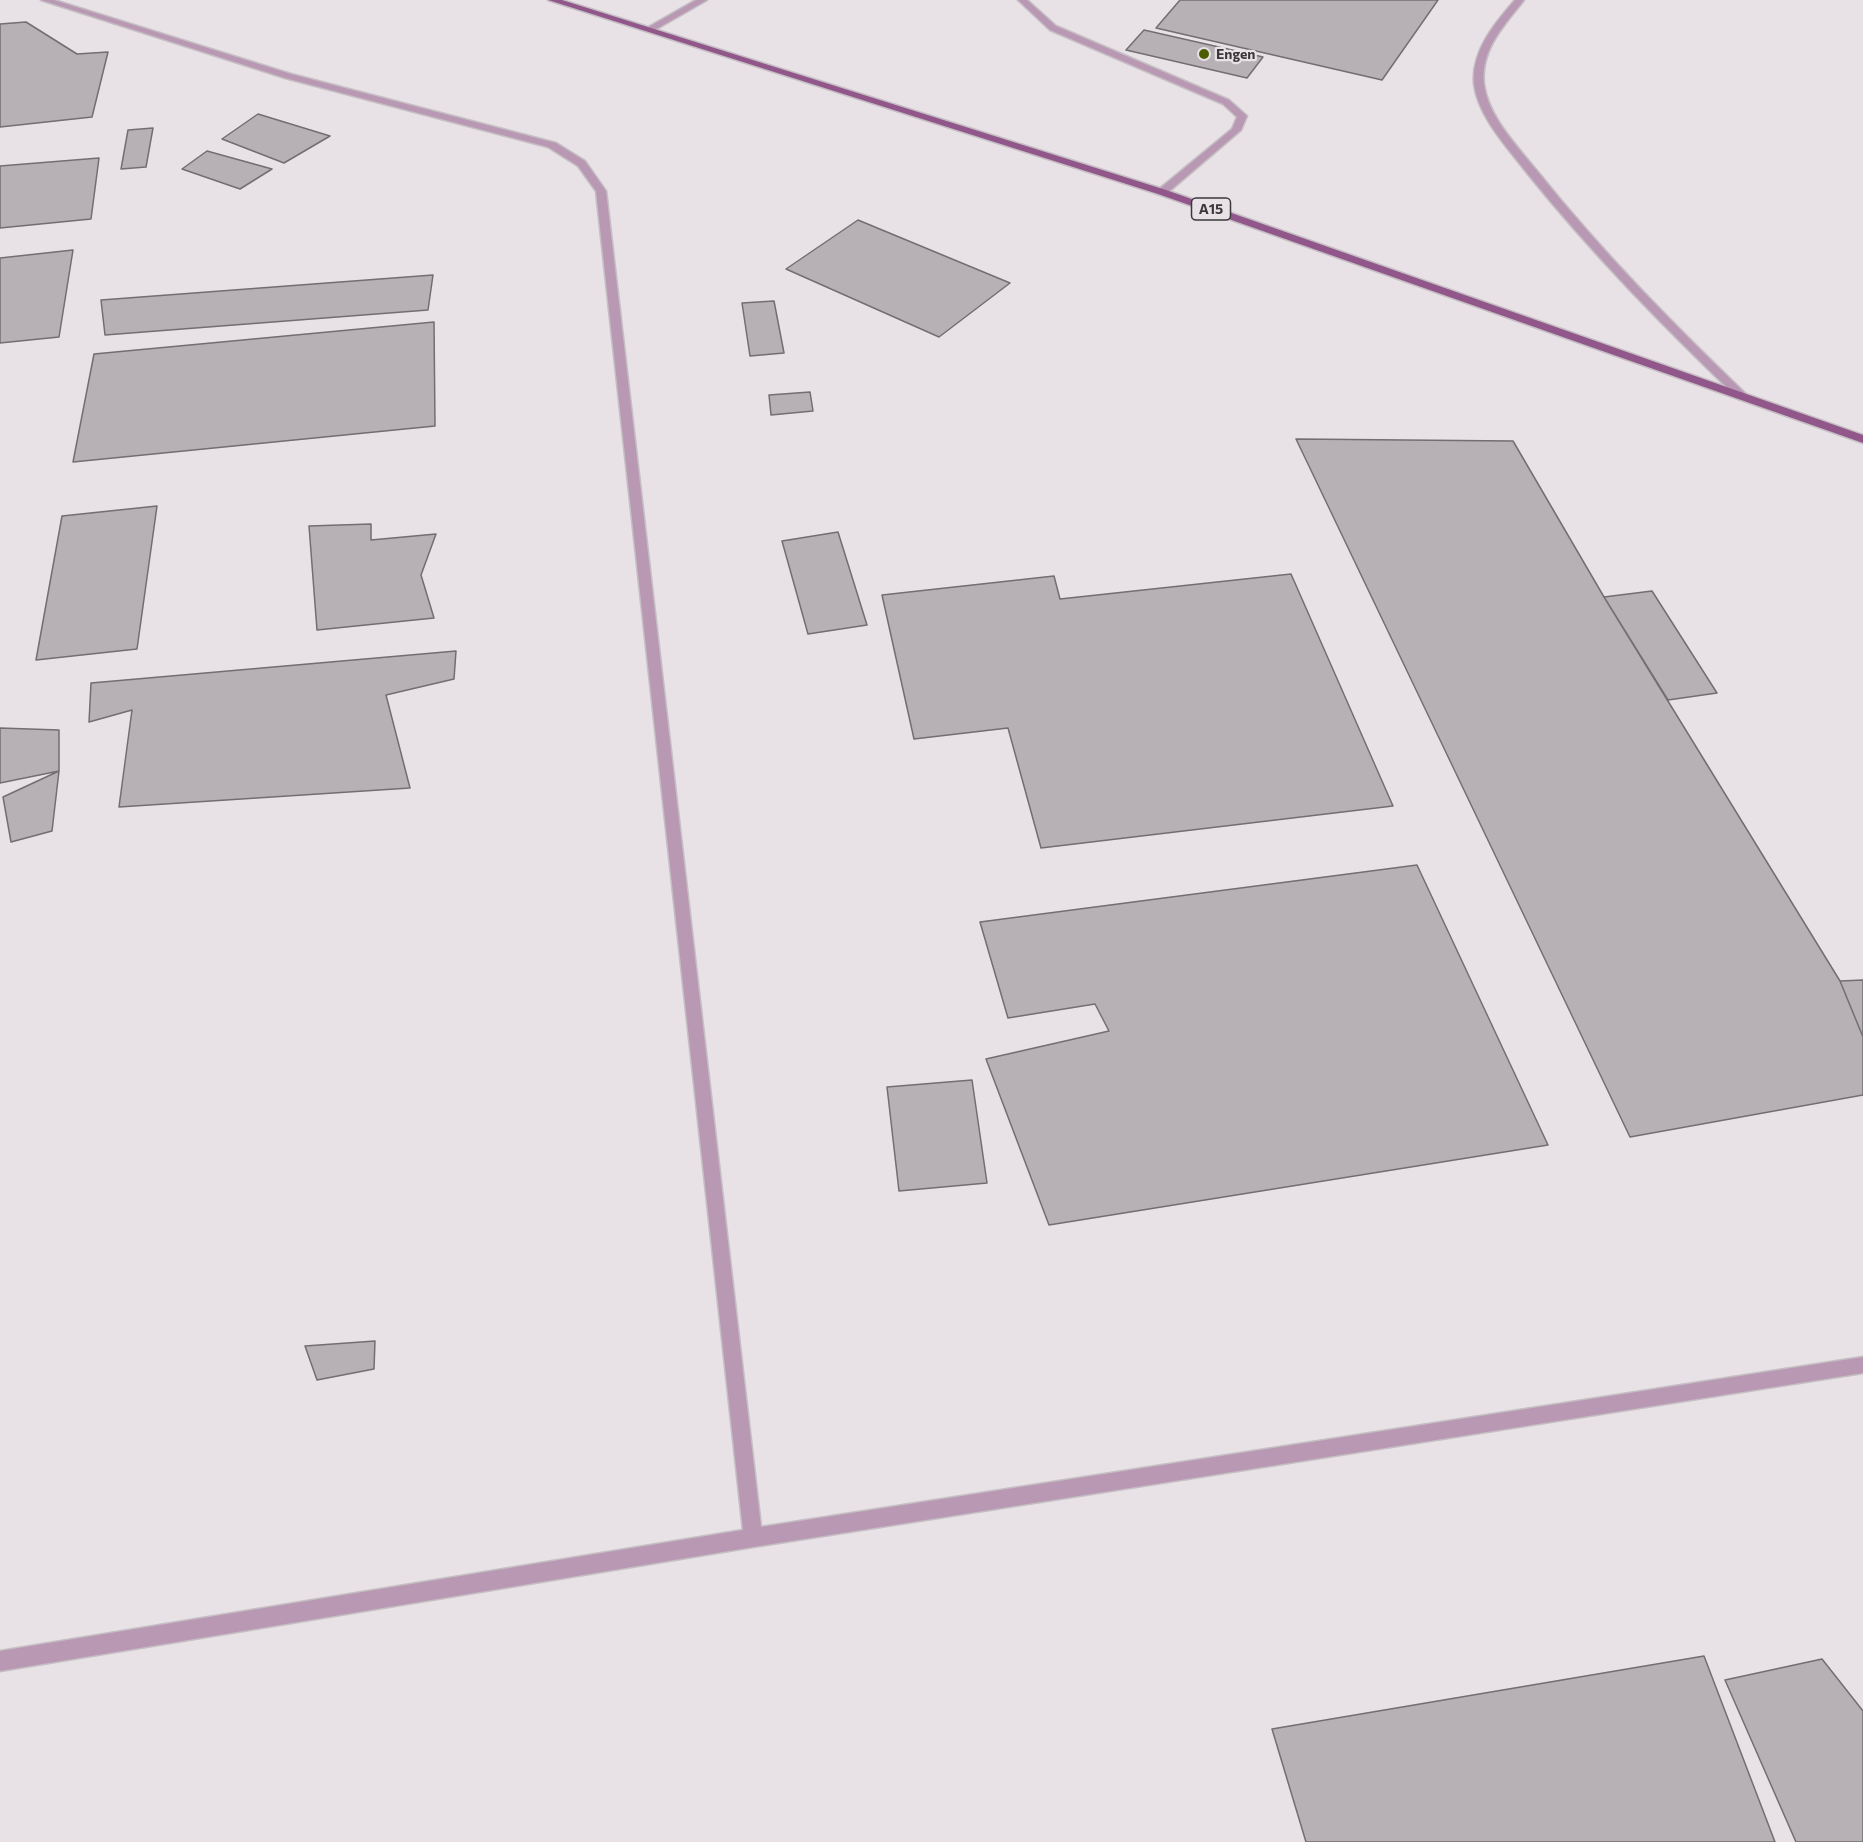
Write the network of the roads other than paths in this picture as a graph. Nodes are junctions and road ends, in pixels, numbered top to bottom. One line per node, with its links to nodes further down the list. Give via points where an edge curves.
1 (45, 0): 11 (street, via 288,76 552,146 590,170 601,191)
2 (552, 0): 6 (main road, A15)
3 (703, 0): 6 (street)
4 (1022, 0): 7 (street, via 1053,28 1226,102 1242,116 1236,130)
5 (1520, 0): 8 (street, via 1482,51 1479,84 1488,109 1514,150 1585,236 1648,305)
6 (650, 29): 7 (main road, A15)
7 (1161, 192): 8 (main road, A15)
8 (1743, 397): 9 (main road, A15)
9 (1863, 439)
10 (1863, 1365): 11 (street)
11 (753, 1538): 12 (street)
12 (0, 1661)

